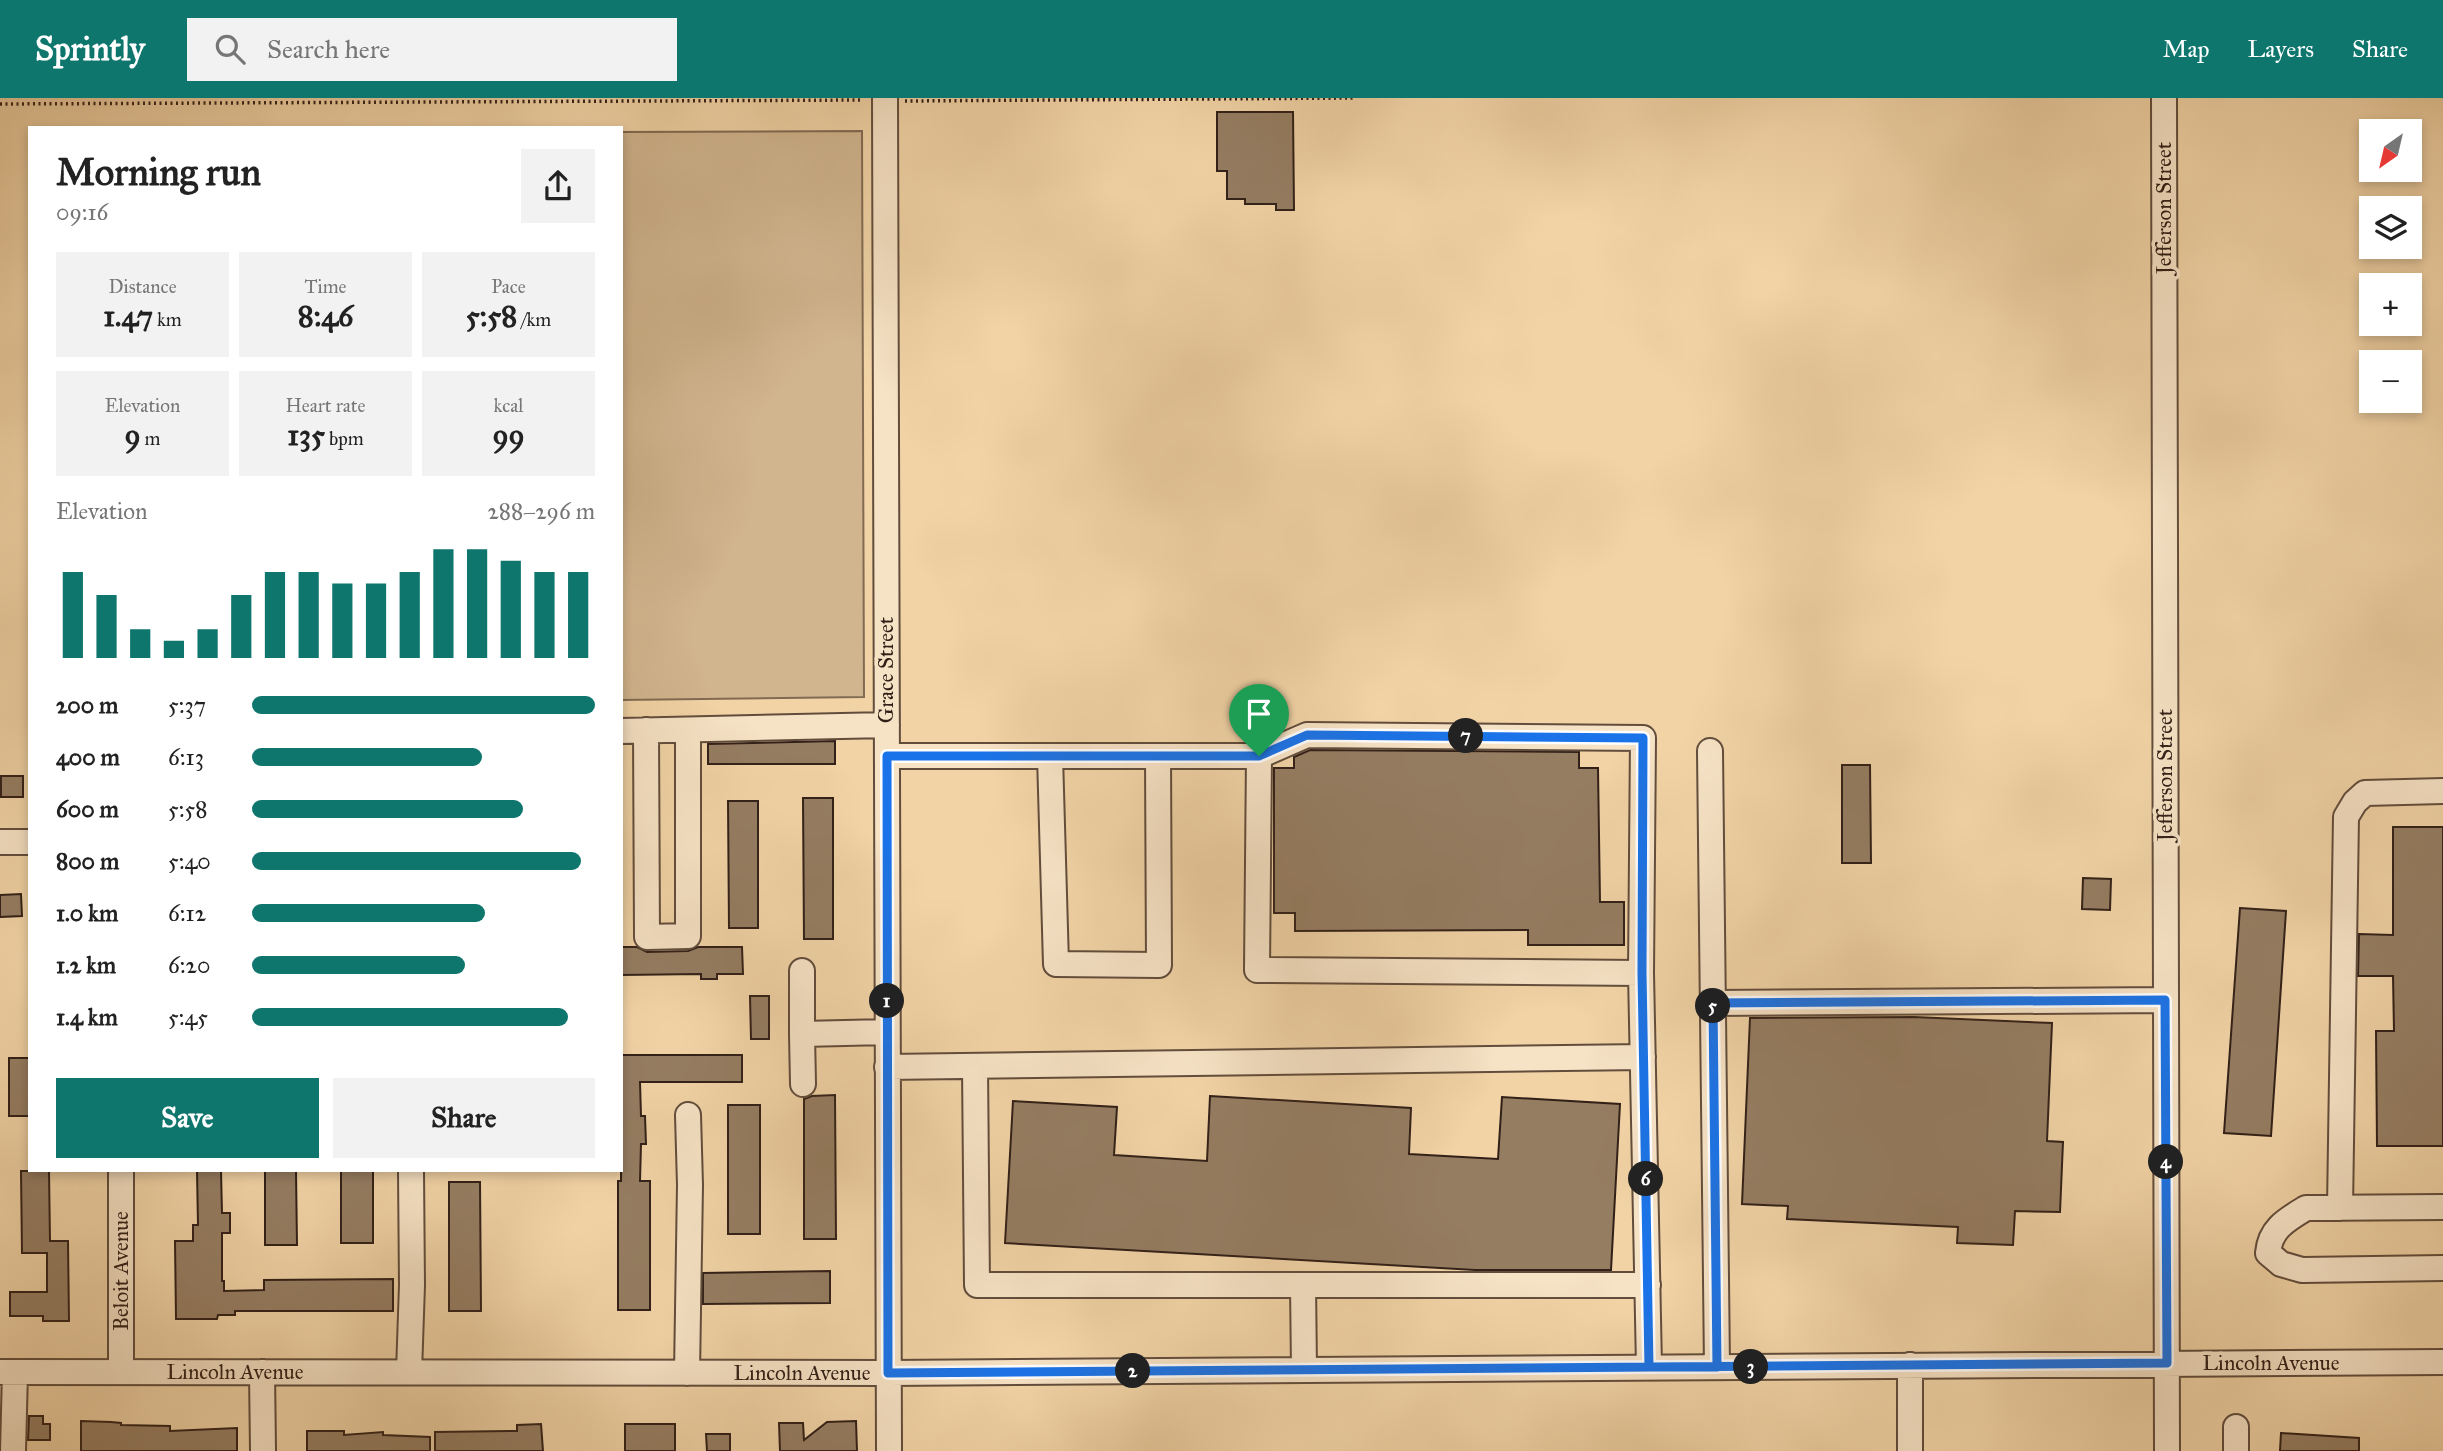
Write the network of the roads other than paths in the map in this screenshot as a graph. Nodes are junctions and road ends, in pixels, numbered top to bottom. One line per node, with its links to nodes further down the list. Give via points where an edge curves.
1 (2164, 98): 17 (street, Jefferson Street)
2 (884, 100): 3 (street, Grace Street)
3 (887, 726): 5 (street); 8 (street, Grace Street)
4 (646, 730): 5 (street); 5 (street, via 647,937 674,937 688,936); 6 (street)
5 (688, 730)
6 (623, 731)
7 (1710, 751): 18 (street)
8 (887, 756): 9 (street); 19 (street, Grace Street)
9 (1050, 756): 10 (street); 10 (street, via 1056,964 1159,965)
10 (1158, 756): 11 (street)
11 (1259, 756): 16 (street, via 1257,970); 16 (street, via 1307,735 1643,738)
12 (2443, 791): 29 (street, via 2365,793 2346,817)
13 (0, 842): 14 (street)
14 (28, 842)
15 (802, 971): 20 (street)
16 (1642, 973): 21 (street)
17 (2165, 1000): 18 (street); 34 (street, Jefferson Street)
18 (1713, 1003): 37 (street)
19 (887, 1032): 20 (street); 23 (street, Grace Street)
20 (802, 1034): 24 (street)
21 (1643, 1056): 22 (street); 32 (street)
22 (975, 1066): 23 (street); 31 (street, via 977,1285)
23 (887, 1067): 44 (street, Grace Street)
24 (803, 1084)
25 (688, 1115): 43 (street)
26 (121, 1172): 39 (street, Beloit Avenue)
27 (411, 1172): 42 (street)
28 (2443, 1207): 29 (street)
29 (2340, 1208): 30 (street, via 2306,1209 2286,1220 2269,1239 2268,1253 2281,1264 2302,1270)
30 (2443, 1268)
31 (1303, 1285): 32 (street); 38 (street)
32 (1648, 1285): 36 (street)
33 (2443, 1362): 34 (street, Lincoln Avenue)
34 (2167, 1363): 35 (street, Lincoln Avenue); 49 (street, Jefferson Street)
35 (1910, 1365): 37 (street, Lincoln Avenue); 48 (street)
36 (1649, 1367): 37 (street, Lincoln Avenue); 38 (street, Lincoln Avenue)
37 (1717, 1367)
38 (1304, 1370): 44 (street, Lincoln Avenue)
39 (121, 1371): 40 (street, Lincoln Avenue); 41 (street, Lincoln Avenue)
40 (8, 1372): 45 (street)
41 (262, 1372): 42 (street, Lincoln Avenue); 46 (street)
42 (409, 1372): 43 (street, Lincoln Avenue)
43 (687, 1373): 44 (street, Lincoln Avenue)
44 (888, 1373): 47 (street, Grace Street)
45 (13, 1451)
46 (263, 1451)
47 (889, 1451)
48 (1910, 1451)
49 (2167, 1451)

